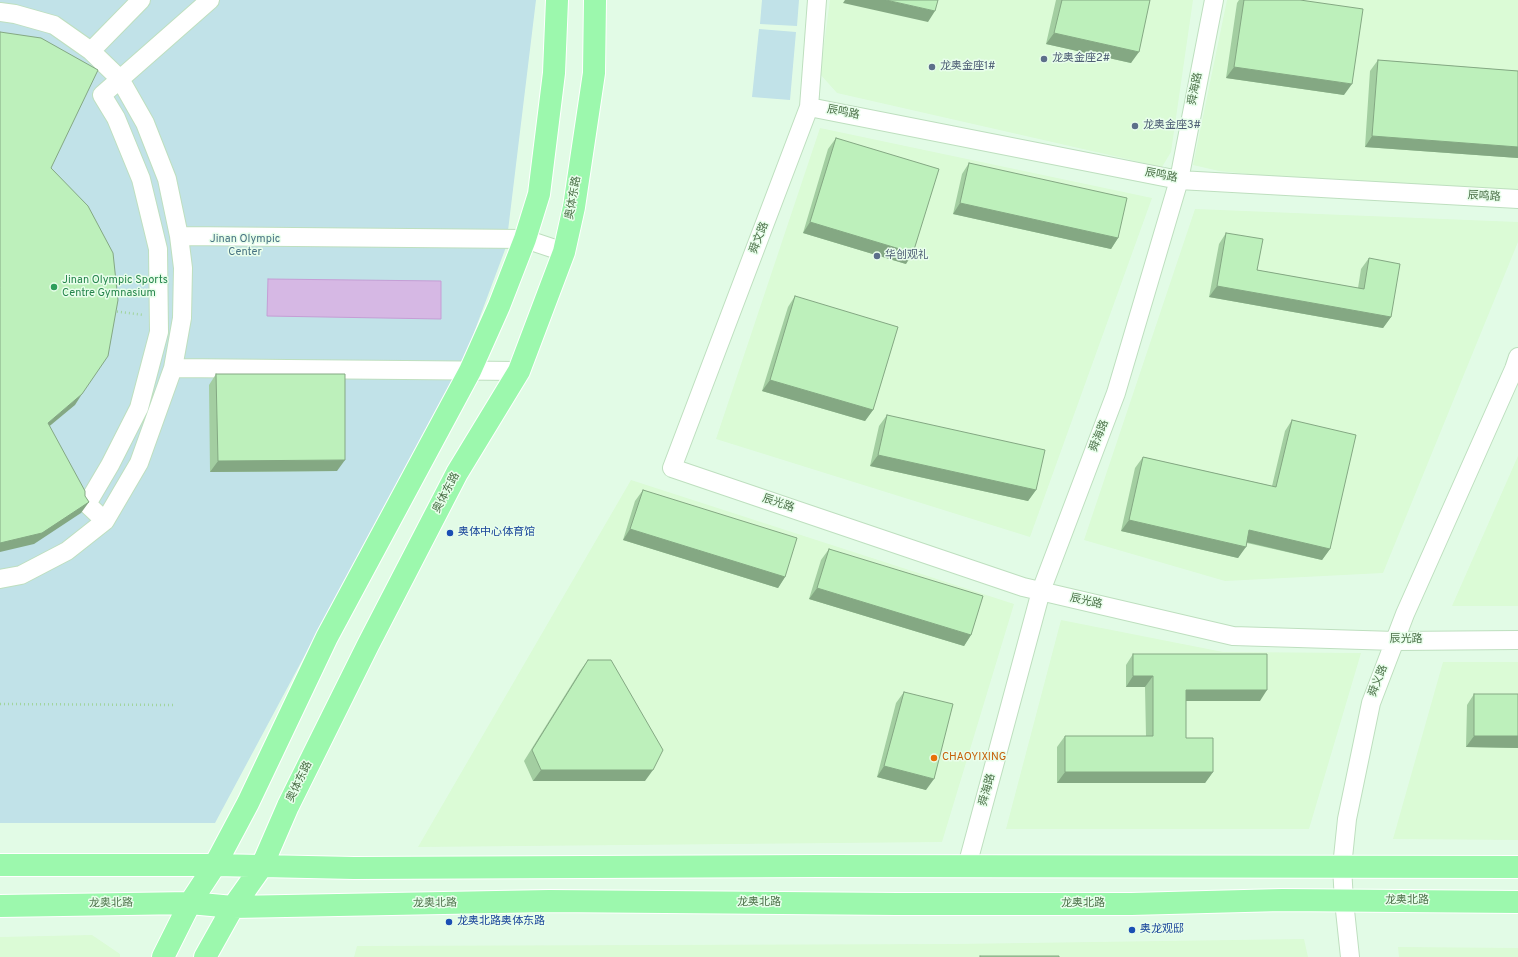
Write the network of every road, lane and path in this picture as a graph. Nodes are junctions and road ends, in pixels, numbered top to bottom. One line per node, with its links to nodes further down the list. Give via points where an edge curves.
1 (141, 0): 8 (street)
2 (210, 0): 9 (street)
3 (556, 0): 14 (main road, via 554,73 539,194)
4 (595, 0): 15 (main road, 奥体东路, via 594,73 574,207)
5 (817, 0): 10 (street, 舜文路)
6 (1214, 0): 11 (street, 舜海路)
7 (0, 12): 8 (street, via 54,25)
8 (91, 51): 9 (street)
9 (120, 79): 13 (street, via 145,123 168,179); 21 (street, via 102,94 116,118 141,179 158,249 159,332 139,408 87,504)
10 (809, 107): 11 (street, 辰鸣路); 20 (street, 舜文路)
11 (1179, 180): 12 (street, 辰鸣路); 23 (street, 舜海路, via 1116,393)
12 (1518, 199)
13 (179, 236): 14 (street); 17 (street, via 183,268 182,318)
14 (525, 239): 15 (street); 18 (main road, via 500,306)
15 (564, 252): 19 (main road, 奥体东路)
16 (1518, 357): 25 (street, 舜义路)
17 (173, 368): 18 (street); 21 (street, via 139,463)
18 (470, 371): 19 (street); 29 (main road, via 327,637 248,803)
19 (519, 371): 30 (main road, 奥体东路, via 457,473 288,806)
20 (672, 468): 23 (street, 辰光路, via 1015,585)
21 (105, 521): 22 (street, via 67,551 21,575)
22 (0, 579)
23 (1041, 591): 25 (street, 辰光路, via 1233,636); 31 (street, 舜海路)
24 (1518, 640): 25 (street, 辰光路)
25 (1394, 641): 32 (street, 舜义路, via 1371,703 1347,819)
26 (0, 704): 27 (path)
27 (173, 705)
28 (0, 865): 29 (main road)
29 (215, 865): 30 (main road); 36 (main road)
30 (262, 866): 31 (main road); 38 (main road, 奥体东路)
31 (967, 866): 32 (main road)
32 (1342, 867): 33 (main road); 34 (street, 舜义路)
33 (1518, 867)
34 (1344, 901): 35 (main road, 龙奥北路); 38 (main road, 龙奥北路, via 897,904 549,901); 41 (street, 舜义路)
35 (1518, 902)
36 (190, 903): 37 (main road, 龙奥北路); 38 (main road, 龙奥北路); 39 (main road)
37 (0, 906)
38 (233, 907): 40 (main road, 奥体东路)
39 (163, 957)
40 (205, 957)
41 (1350, 957)

